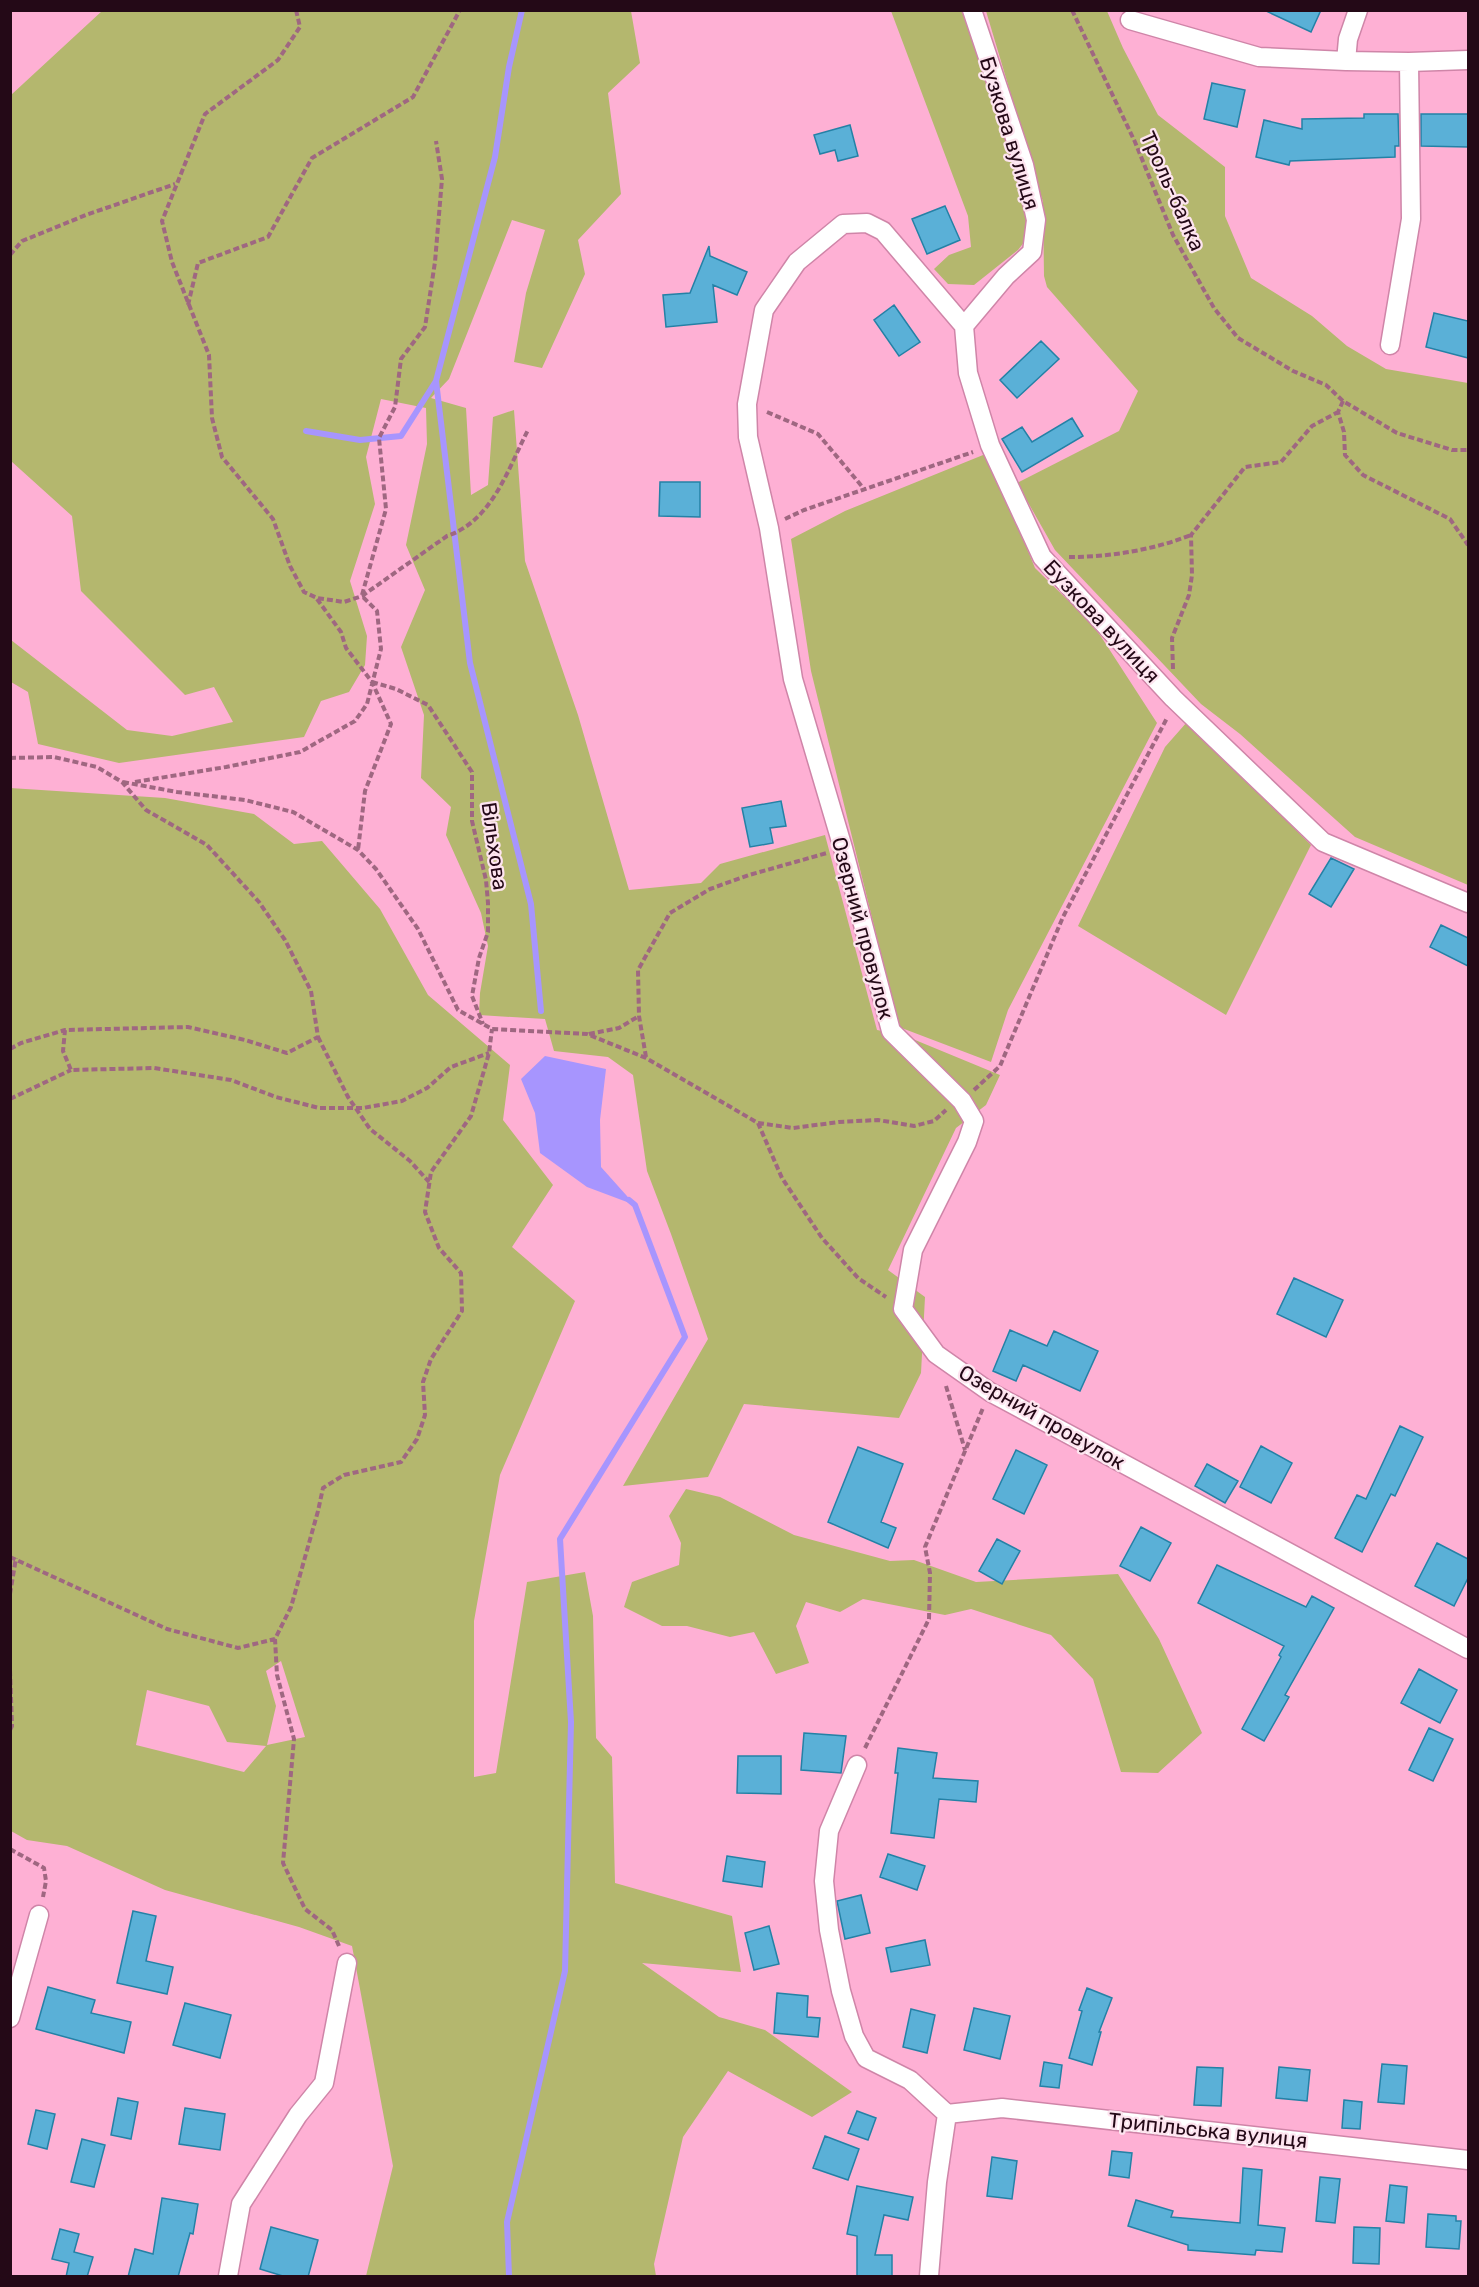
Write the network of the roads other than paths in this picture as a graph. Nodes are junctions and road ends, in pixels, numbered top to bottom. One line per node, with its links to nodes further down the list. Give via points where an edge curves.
1 (972, 10): 7 (street, Бузкова вулиця, via 1024,165 1036,220 1032,252)
2 (1358, 10): 5 (street, via 1348,39)
3 (1130, 20): 5 (street, via 1259,57)
4 (1468, 60): 6 (street)
5 (1346, 61): 6 (street)
6 (1409, 62): 8 (street, via 1412,219)
7 (963, 326): 9 (street, Бузкова вулиця, via 968,373 990,445 1042,557 1173,698 1323,842); 10 (street, Озерний провулок, via 883,231 867,224 843,224 797,262 764,310 747,404 748,437 769,528 793,679 891,1031 962,1101 974,1121 913,1250 903,1309 936,1354 990,1392)
8 (1390, 345)
9 (1468, 903)
10 (1468, 1649)
11 (857, 1765): 15 (street, via 829,1831 824,1881 841,1991 854,2036 866,2058 910,2080)
12 (39, 1915): 14 (street)
13 (347, 1963): 17 (street, via 324,2083 298,2115 241,2204)
14 (10, 2018)
15 (947, 2114): 16 (street, Трипільська вулиця, via 1002,2108); 18 (street)
16 (1468, 2160)
17 (228, 2277)
18 (929, 2277)

